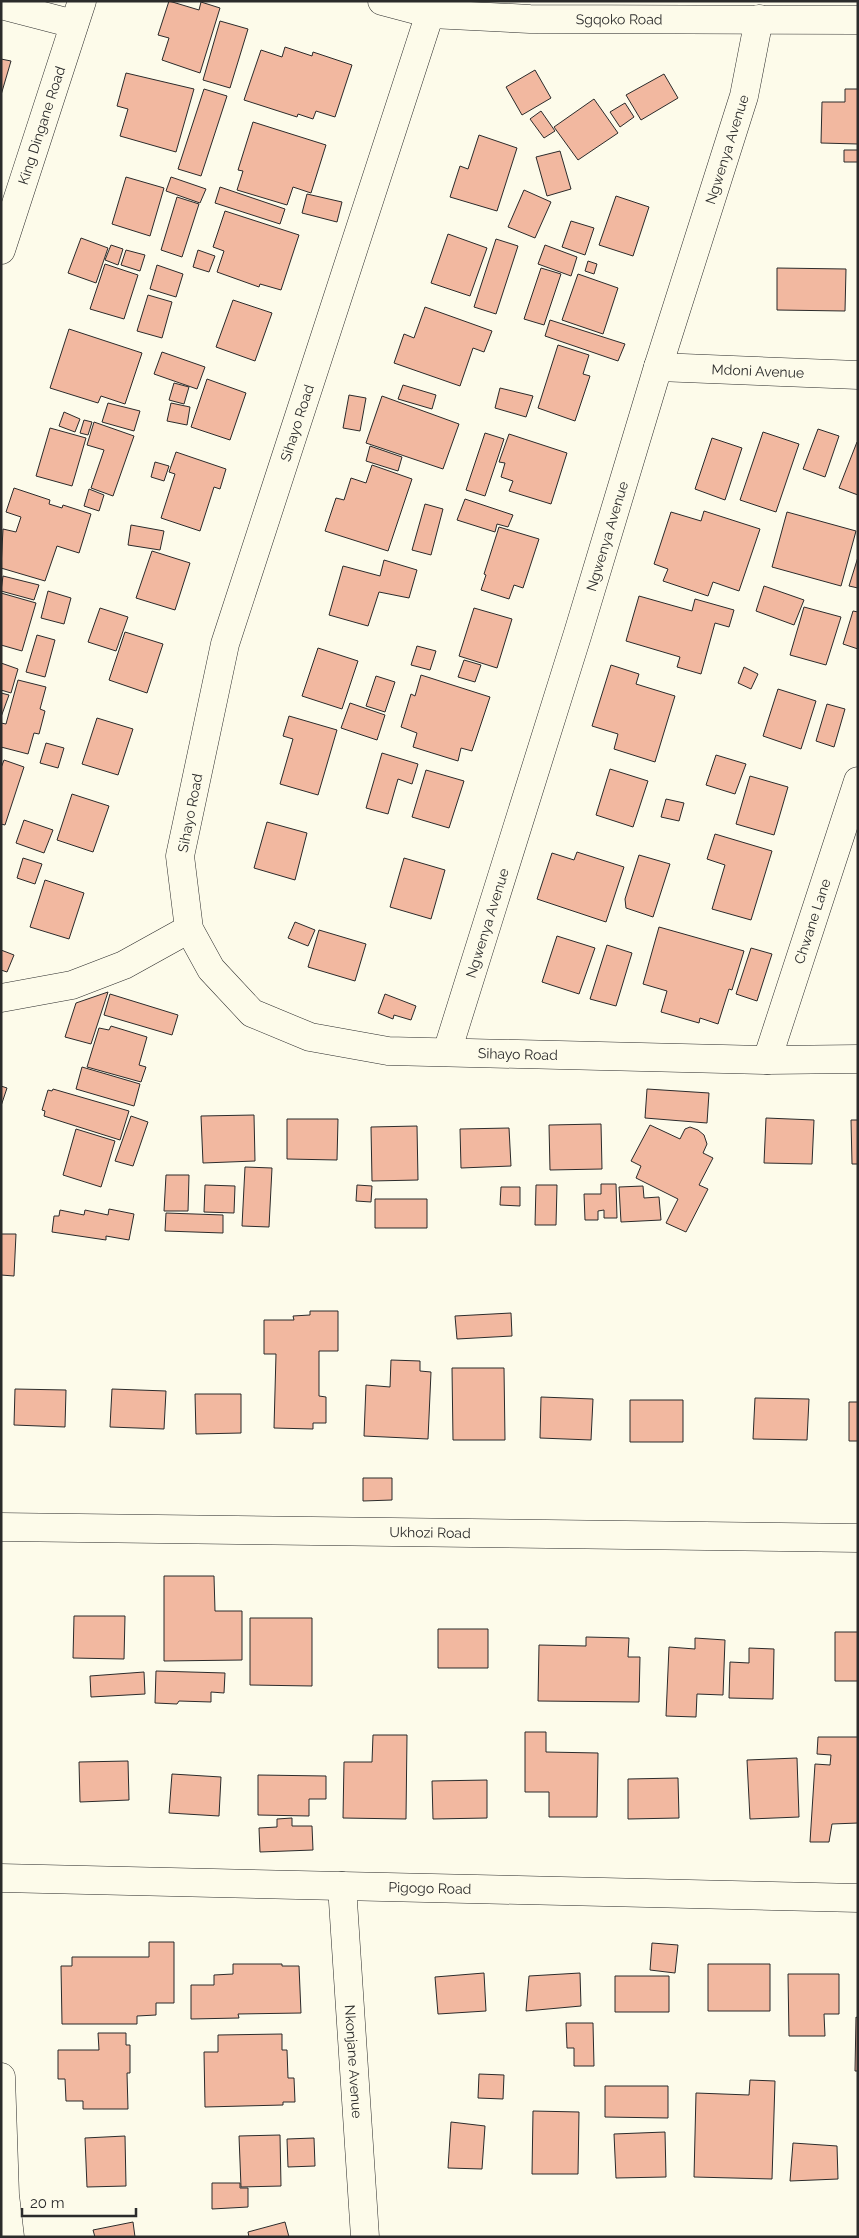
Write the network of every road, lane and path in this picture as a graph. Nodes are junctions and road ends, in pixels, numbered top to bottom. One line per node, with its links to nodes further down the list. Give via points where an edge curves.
1 (382, 1): 3 (street, Sgqoko Road)
2 (1, 5): 4 (street)
3 (432, 7): 5 (street, Sgqoko Road, via 530,19); 11 (street, Sihayo Road, via 225,644 180,856)
4 (78, 13): 7 (street, King Dingane Road)
5 (759, 19): 6 (street, Sgqoko Road); 8 (street, Ngwenya Avenue, via 744,96)
6 (858, 20)
7 (1, 250)
8 (658, 367): 9 (street, Mdoni Avenue); 13 (street, Ngwenya Avenue)
9 (858, 375)
10 (858, 781): 15 (street, Chwane Lane)
11 (189, 929): 12 (street, via 124,965 72,985); 13 (street, Sihayo Road, via 211,969 252,1013 310,1037 388,1051)
12 (1, 998)
13 (447, 1052): 15 (street, Sihayo Road)
14 (858, 1059): 15 (street, Sihayo Road)
15 (767, 1060)
16 (1, 1527): 17 (street, Ukhozi Road)
17 (858, 1538)
18 (1, 1878): 19 (street, Pigogo Road)
19 (342, 1886): 20 (street, Pigogo Road); 23 (street, Nkonjane Avenue)
20 (858, 1898)
21 (1, 2077): 22 (street, via 5,2195)
22 (10, 2237)
23 (365, 2237)

